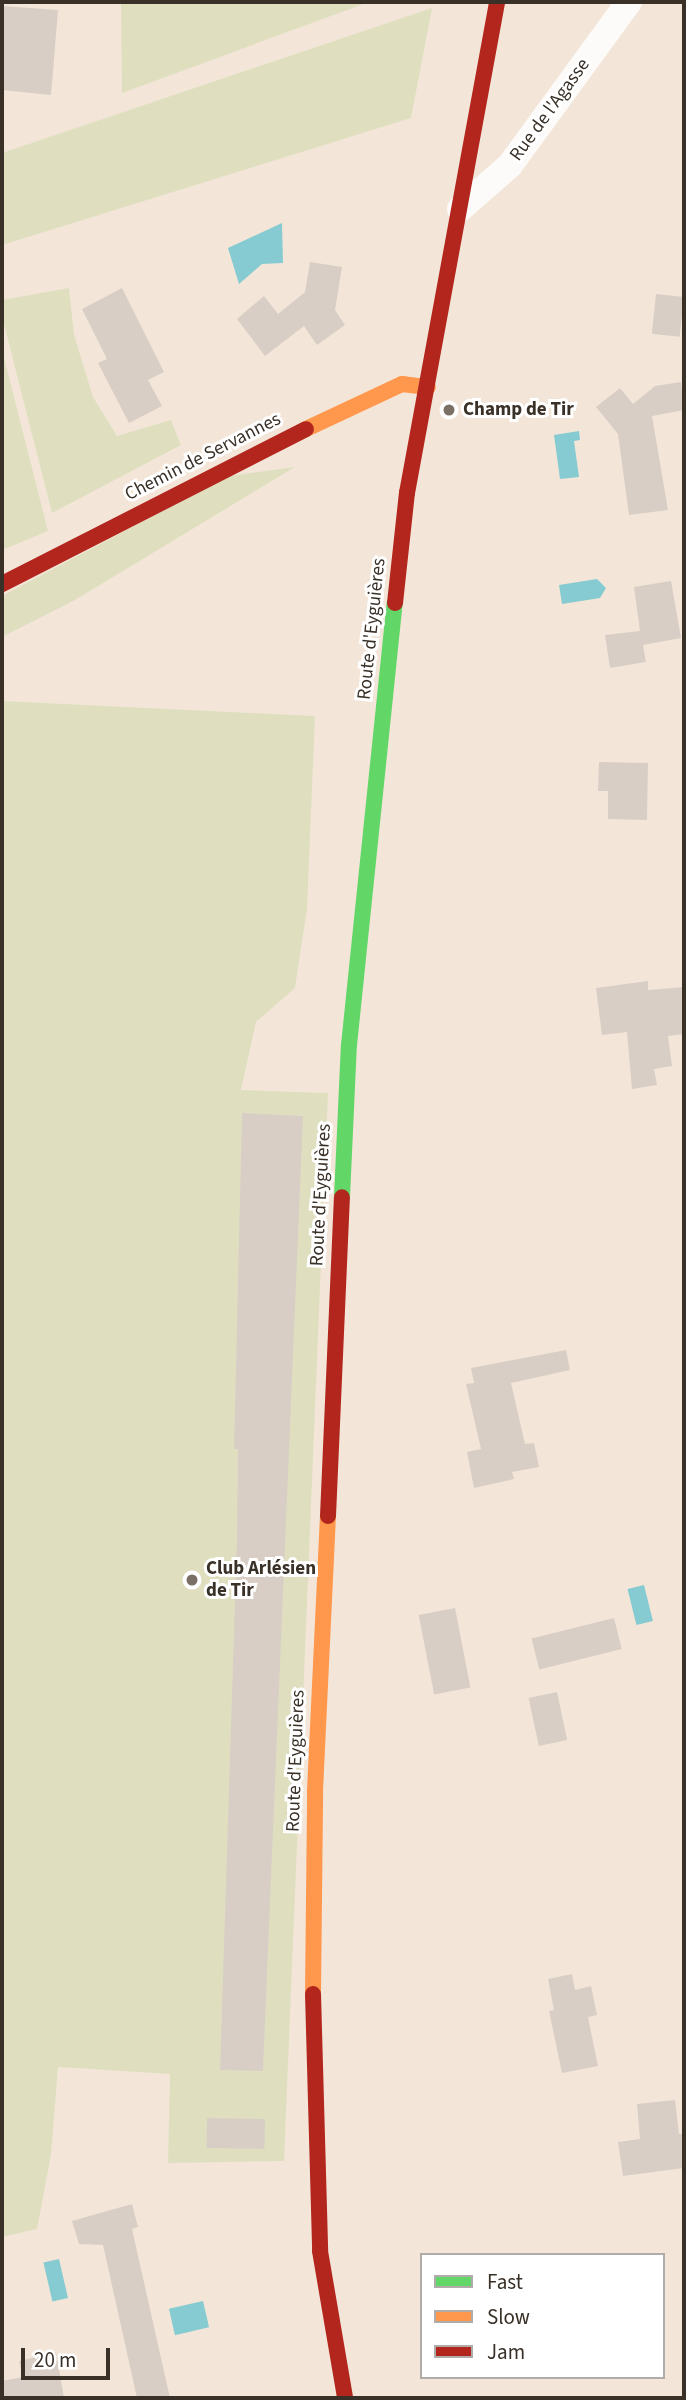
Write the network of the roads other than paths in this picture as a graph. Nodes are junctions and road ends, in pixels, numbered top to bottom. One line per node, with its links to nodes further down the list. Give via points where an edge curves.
1 (498, 2): 3 (main road, Route d'Eyguières)
2 (629, 2): 3 (street, Rue de l'Agasse, via 510,165)
3 (460, 209): 4 (main road, Route d'Eyguières)
4 (428, 387): 5 (main road, Chemin de Servannes, via 402,384 222,468); 6 (main road, Route d'Eyguières, via 407,493 349,1045 316,1763 312,2053 320,2251)
5 (2, 584)
6 (345, 2398)

